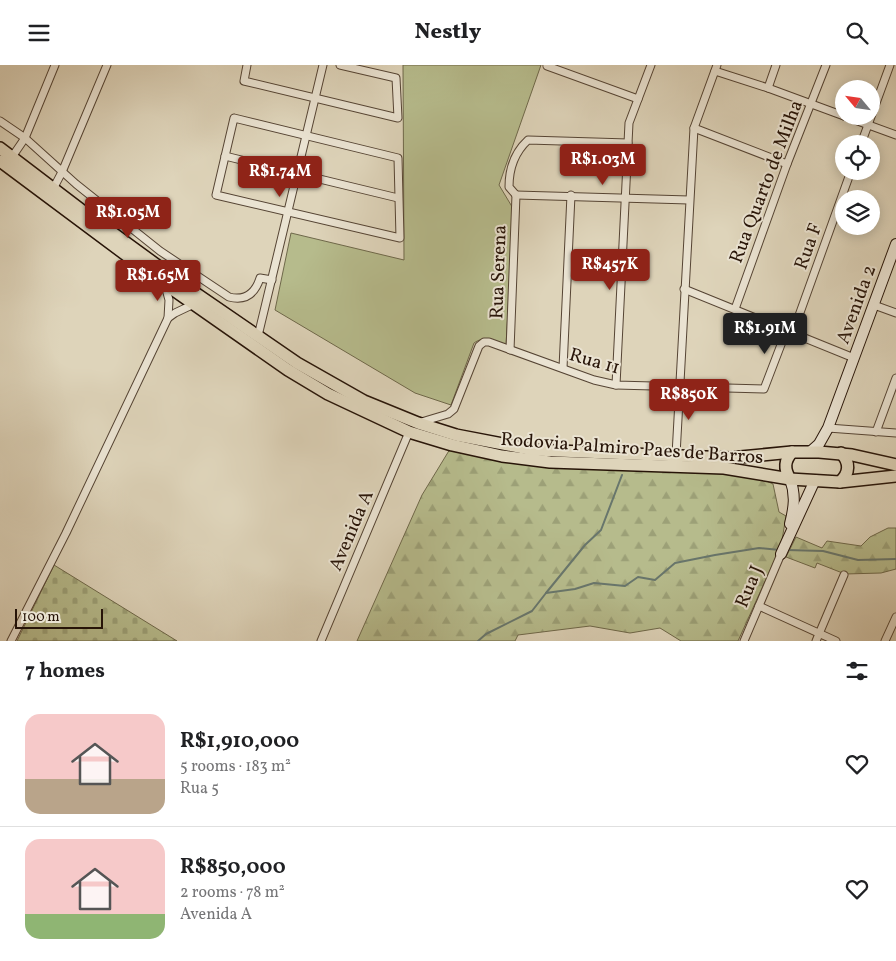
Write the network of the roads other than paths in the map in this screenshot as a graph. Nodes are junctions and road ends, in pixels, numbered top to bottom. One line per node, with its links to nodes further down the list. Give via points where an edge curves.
1 (55, 65): 24 (street)
2 (107, 65): 31 (street)
3 (247, 65): 14 (street, via 244,81)
4 (323, 65): 14 (street)
5 (340, 65): 14 (street, via 396,78 398,118)
6 (651, 65): 15 (street)
7 (776, 65): 12 (street)
8 (826, 65): 16 (street, Rua Quarto de Milha)
9 (890, 65): 13 (street)
10 (547, 66): 15 (street)
11 (716, 68): 12 (street); 20 (street)
12 (768, 88): 16 (street)
13 (880, 92)
14 (315, 98): 21 (street)
15 (638, 99): 25 (street, via 628,123)
16 (811, 104): 17 (street); 30 (street, Rua Quarto de Milha)
17 (835, 113)
18 (0, 121): 24 (street)
19 (868, 125): 22 (street); 23 (street)
20 (694, 128): 30 (street); 39 (street)
21 (306, 135): 27 (street, via 234,118); 32 (street); 37 (street, via 398,157)
22 (864, 135)
23 (896, 135)
24 (25, 138): 28 (street); 31 (street)
25 (628, 143): 35 (street, Rua Serena, via 528,139 520,147 509,172 509,187); 38 (street)
26 (0, 148): 28 (main road, Rodovia Palmiro Paes de Barros)
27 (225, 156): 32 (street); 40 (street, via 216,195)
28 (12, 157): 34 (main road, Rodovia Palmiro Paes de Barros)
29 (0, 161): 43 (main road, Rodovia Palmiro Paes de Barros)
30 (787, 164): 47 (street, Rua Quarto de Milha)
31 (62, 172): 34 (street); 42 (street, via 160,251 229,297 249,296 260,278)
32 (298, 173): 37 (street); 40 (street)
33 (848, 180): 50 (street, Rua F)
34 (53, 189): 51 (main road, Rodovia Palmiro Paes de Barros)
35 (516, 195): 36 (street); 52 (street, Rua Serena)
36 (571, 195): 38 (street); 54 (street)
37 (398, 198): 40 (street, via 400,238)
38 (626, 198): 39 (street); 56 (street)
39 (689, 200): 44 (street)
40 (288, 212): 42 (street)
41 (896, 244): 46 (street, Avenida 2)
42 (272, 279): 51 (street)
43 (165, 284): 45 (main road, Rodovia Palmiro Paes de Barros); 49 (street, via 169,300)
44 (684, 289): 47 (street); 57 (street)
45 (194, 304): 49 (street); 61 (main road, Rodovia Palmiro Paes de Barros, via 328,395)
46 (874, 305): 48 (street); 53 (street, Avenida 2)
47 (735, 309): 50 (street)
48 (896, 313)
49 (168, 318): 78 (street)
50 (790, 331): 53 (street); 58 (street, Rua F)
51 (258, 336): 59 (main road, Rodovia Palmiro Paes de Barros, via 334,385)
52 (510, 351): 54 (street, Rua 11); 59 (street, Rua 11, via 484,342 479,346 454,409)
53 (854, 357): 60 (street, Avenida 2)
54 (563, 368): 56 (street, Rua 11)
55 (896, 378): 62 (street)
56 (616, 385): 57 (street, Rua 11)
57 (681, 386): 58 (street, Rua 11); 67 (street)
58 (764, 389)
59 (418, 423): 67 (main road, Rodovia Palmiro Paes de Barros, via 456,435 534,449)
60 (827, 430): 62 (street); 65 (street, Avenida 2); 66 (street, via 831,450)
61 (409, 432): 70 (main road, Rodovia Palmiro Paes de Barros, via 502,456 550,462 724,468); 79 (street, Avenida A)
62 (876, 432): 63 (street)
63 (896, 433)
64 (792, 452): 65 (main road, Rodovia Palmiro Paes de Barros); 67 (main road, Rodovia Palmiro Paes de Barros, via 730,458); 70 (main road, via 785,465)
65 (810, 452): 66 (main road, Rodovia Palmiro Paes de Barros)
66 (839, 453): 68 (main road, Rodovia Palmiro Paes de Barros); 72 (main road, via 848,462 845,478)
67 (676, 455)
68 (896, 465)
69 (896, 476): 72 (main road, Rodovia Palmiro Paes de Barros)
70 (790, 479): 71 (main road, Rodovia Palmiro Paes de Barros); 73 (street, Rua J, via 795,492 794,503)
71 (815, 480): 72 (main road, Rodovia Palmiro Paes de Barros); 73 (street, Rua J)
72 (840, 482)
73 (783, 549): 75 (street, Rua J)
74 (844, 575): 77 (street)
75 (759, 606): 77 (street); 80 (street, Rua J)
76 (896, 617): 83 (street)
77 (819, 633): 81 (street); 82 (street)
78 (12, 641)
79 (321, 641)
80 (744, 641)
81 (816, 641)
82 (836, 641)
83 (885, 641)

